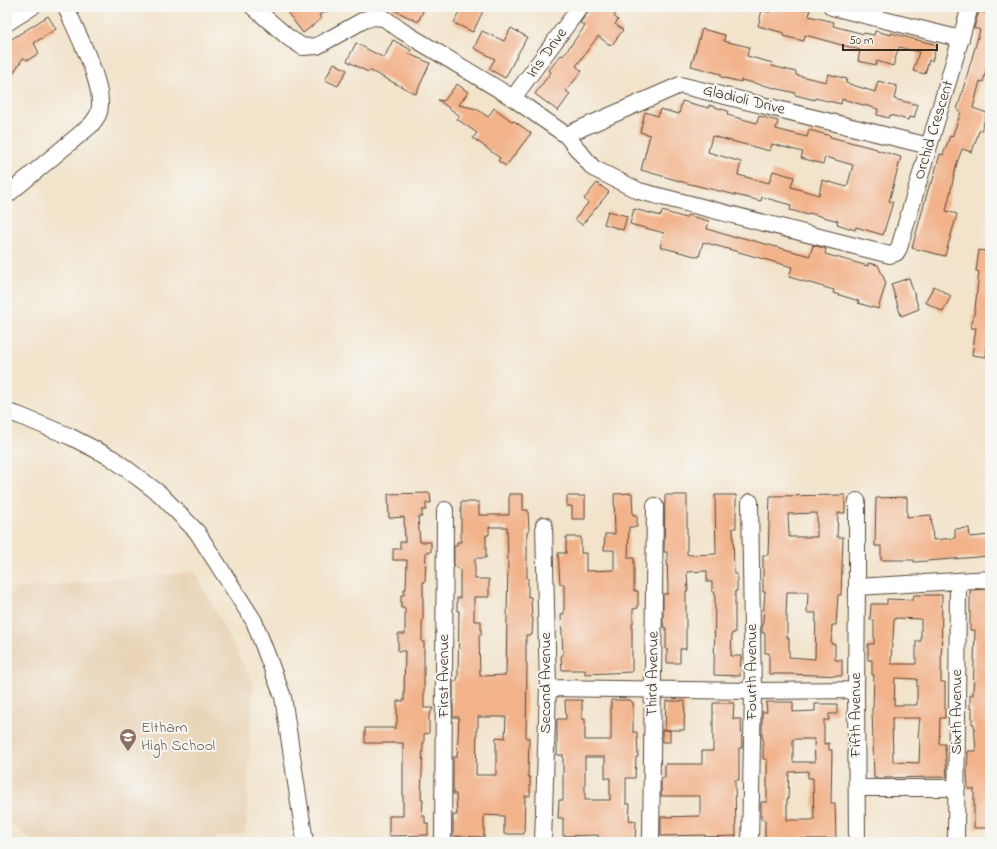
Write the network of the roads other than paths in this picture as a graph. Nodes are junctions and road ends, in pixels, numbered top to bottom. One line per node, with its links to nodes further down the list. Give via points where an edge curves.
1 (32, 7): 7 (street)
2 (66, 7): 12 (street, via 96,77 100,98 99,113 91,125)
3 (253, 7): 9 (street, via 302,48 317,46 364,20 384,18)
4 (580, 7): 9 (street, Iris Drive)
5 (832, 7): 8 (street)
6 (970, 7): 8 (street, Orchid Crescent)
7 (7, 23)
8 (961, 39): 11 (street, Orchid Crescent)
9 (513, 98): 10 (street)
10 (566, 135): 11 (street, Gladioli Drive, via 680,84); 11 (street, Orchid Crescent, via 593,168 639,191 890,255 896,253 899,248)
11 (929, 146)
12 (7, 195)
13 (7, 412): 28 (street, via 68,436 112,458 160,494 197,532 254,621 283,697)
14 (857, 501): 21 (street, Fifth Avenue)
15 (750, 502): 25 (street, Fourth Avenue)
16 (655, 506): 23 (street, Third Avenue)
17 (445, 510): 29 (street, First Avenue)
18 (544, 525): 22 (street, Second Avenue)
19 (990, 579): 20 (street)
20 (958, 582): 21 (street); 27 (street, Sixth Avenue)
21 (858, 587): 24 (street, Fifth Avenue)
22 (548, 688): 23 (street); 30 (street, Second Avenue)
23 (653, 688): 25 (street); 31 (street, Third Avenue)
24 (856, 690): 25 (street); 26 (street, Fifth Avenue)
25 (753, 691): 32 (street, Fourth Avenue)
26 (857, 788): 27 (street); 33 (street, Fifth Avenue)
27 (957, 788): 34 (street, Sixth Avenue)
28 (305, 842)
29 (443, 842)
30 (543, 842)
31 (651, 842)
32 (750, 842)
33 (857, 842)
34 (956, 842)

